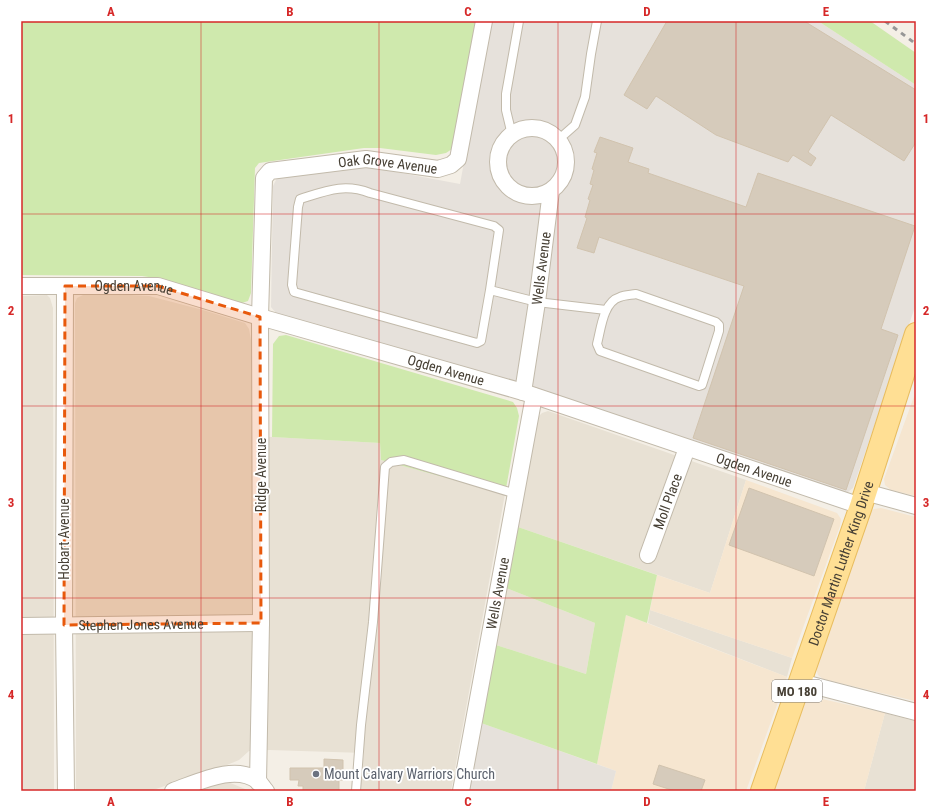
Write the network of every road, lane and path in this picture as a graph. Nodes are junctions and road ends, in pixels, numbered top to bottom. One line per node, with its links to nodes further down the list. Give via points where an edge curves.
1 (484, 21): 6 (street, Oak Grove Avenue, via 458,159 451,165 438,169 366,159)
2 (519, 21): 4 (lane, via 506,94 506,110)
3 (597, 21): 5 (lane, via 585,97 575,125)
4 (512, 135): 5 (street, via 527,128 538,129); 7 (street, via 500,149 499,170 503,180 510,189 530,197)
5 (558, 140): 7 (street, via 564,150 565,173)
6 (270, 171): 13 (street, Ridge Avenue, via 264,178)
7 (551, 192): 11 (street, Wells Avenue)
8 (21, 286): 9 (street, Ogden Avenue)
9 (65, 286): 13 (street, Ogden Avenue, via 158,286); 22 (street, Hobart Avenue)
10 (490, 290): 10 (lane, via 499,230 494,226 359,189 333,189 300,199 292,285 294,292 477,343 481,341); 11 (lane)
11 (537, 302): 12 (lane); 15 (street, Wells Avenue)
12 (606, 310): 12 (lane, via 597,344 600,351 702,385 720,331 716,322 636,294 619,297)
13 (260, 317): 15 (street, Ogden Avenue); 21 (street, Ridge Avenue)
14 (916, 334): 18 (main road, Doctor Martin Luther King Drive / MO 180)
15 (529, 394): 16 (street, Ogden Avenue); 17 (street, Wells Avenue)
16 (687, 448): 18 (street, Ogden Avenue); 20 (street, Moll Place)
17 (516, 494): 29 (lane, via 404,460 391,462 384,468 374,614); 30 (street, Wells Avenue)
18 (863, 499): 19 (street, Ogden Avenue); 24 (main road, Doctor Martin Luther King Drive / MO 180)
19 (916, 506)
20 (648, 555)
21 (261, 623): 22 (street, Stephen Jones Avenue); 26 (street, Ridge Avenue)
22 (64, 625): 23 (street, Stephen Jones Avenue); 28 (street, Hobart Avenue)
23 (21, 626)
24 (800, 682): 25 (street); 31 (main road, Doctor Martin Luther King Drive / MO 180)
25 (916, 712)
26 (262, 786): 27 (street, via 247,776 227,774)
27 (181, 790)
28 (66, 791)
29 (356, 791)
30 (461, 791)
31 (762, 791)

